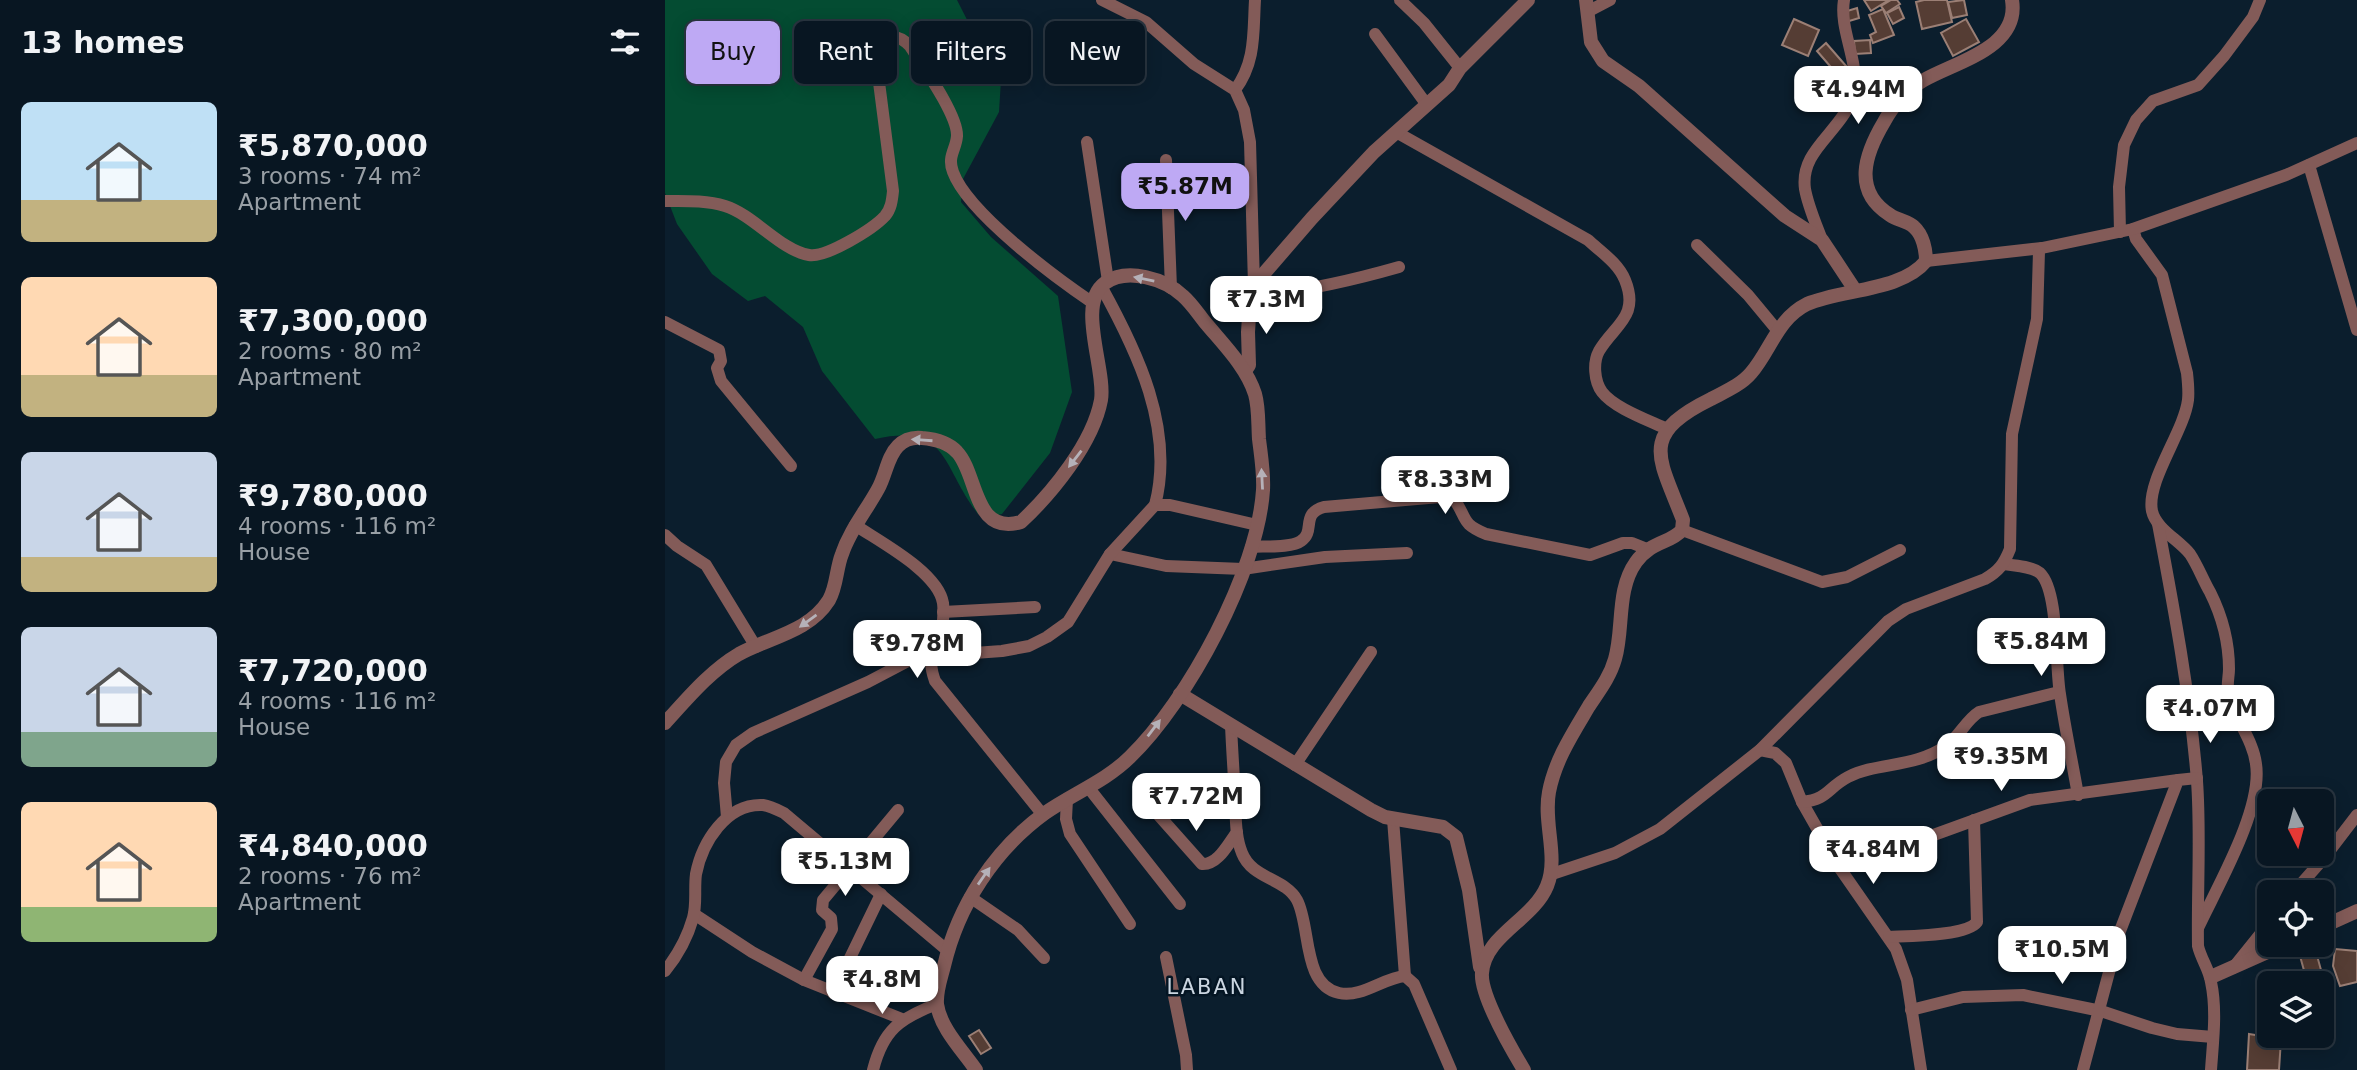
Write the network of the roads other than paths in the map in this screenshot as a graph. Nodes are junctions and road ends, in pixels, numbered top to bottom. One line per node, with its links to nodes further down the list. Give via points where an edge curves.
1 (1102, 0): 12 (street, via 1146,22 1188,59)
2 (1255, 0): 12 (street, via 1251,56 1246,75)
3 (1400, 0): 11 (street)
4 (1528, 0): 11 (street)
5 (1610, 0): 9 (street)
6 (1844, 0): 22 (street, via 1855,87 1851,104 1810,158 1805,174 1805,190)
7 (2012, 0): 25 (street, via 2010,24 1999,38 1976,56 1907,91 1868,150 1865,174 1870,196 1890,215 1914,227 1923,241)
8 (2260, 0): 21 (street, via 2253,17 2198,85 2153,101 2136,120 2124,145)
9 (1587, 6): 22 (street, via 1591,42 1603,61 1639,86 1785,216)
10 (1375, 34): 13 (street)
11 (1460, 68): 13 (street)
12 (1235, 90): 30 (street, via 1250,142)
13 (1427, 105): 14 (street)
14 (1396, 132): 30 (street, via 1312,218); 36 (street, via 1588,240 1615,264 1625,279 1627,312 1599,351 1596,377 1601,391 1613,402)
15 (1087, 142): 27 (street)
16 (2357, 143): 18 (street)
17 (1166, 160): 28 (street)
18 (2309, 165): 20 (street); 34 (street)
19 (665, 201): 31 (street, via 726,206 812,256 826,253 877,223 892,205 893,191 877,48 889,38 903,39 954,119 957,136 950,154 951,169 959,186 1055,278)
20 (2133, 229): 21 (street); 39 (street, via 2162,275 2187,373 2185,412 2151,500)
21 (2120, 232): 24 (street)
22 (1822, 240): 29 (street)
23 (1697, 245): 33 (street)
24 (2042, 248): 25 (street); 49 (street, via 2037,319 2012,434 2010,549)
25 (1926, 261): 29 (street, via 1918,271 1902,278)
26 (1399, 267): 30 (street, via 1293,293)
27 (1105, 284): 28 (street, one-way to 27, via 1137,276 1118,277); 31 (street); 38 (street, via 1140,365 1161,446 1161,477)
28 (1171, 288): 35 (street, via 1192,306)
29 (1855, 290): 33 (street, via 1805,306)
30 (1253, 291): 35 (street)
31 (1093, 303): 40 (street, one-way to 40, via 1102,390 1097,416 1082,450 1021,522 1003,523 984,512 956,451 936,441 913,438 895,448 878,489)
32 (665, 322): 37 (street, via 719,350 721,381)
33 (1777, 330): 36 (street, via 1751,373)
34 (2357, 330)
35 (1245, 371): 41 (street, one-way to 35, via 1263,488 1258,421 1255,395)
36 (1667, 429): 42 (street, via 1661,462 1683,520)
37 (791, 466)
38 (1154, 505): 41 (street); 48 (street)
39 (2158, 524): 62 (street, via 2184,666); 87 (street, via 2189,553 2215,603 2227,644 2228,689 2256,763 2252,807)
40 (855, 525): 52 (street, via 925,573 937,587); 53 (street, one-way to 53, via 830,598 821,611)
41 (1257, 525): 44 (street)
42 (1682, 530): 45 (street); 46 (street, via 1822,582 1846,578)
43 (665, 535): 53 (street, via 706,565)
44 (1251, 547): 45 (street, via 1301,541 1315,509 1440,497 1454,499 1465,522 1486,534 1590,555 1632,542); 50 (street)
45 (1647, 549): 78 (street, via 1627,577 1614,661 1607,678 1552,777 1547,808)
46 (1900, 550)
47 (1407, 553): 50 (street, via 1325,557)
48 (1110, 554): 50 (street, via 1166,566); 55 (street, via 1068,622 1047,637 1029,646)
49 (2004, 565): 56 (street, via 2039,572 2047,583); 60 (street, via 1985,579 1906,609 1888,621)
50 (1243, 569): 57 (street, via 1210,646)
51 (1035, 607): 52 (street)
52 (943, 612): 55 (street)
53 (756, 647): 58 (street, via 715,672)
54 (1371, 652): 61 (street)
55 (932, 656): 70 (street, via 935,681); 72 (street, via 908,661 736,745 726,762)
56 (2059, 692): 65 (street); 67 (street, via 1979,712 1945,747 1928,756 1851,776 1823,797)
57 (1180, 694): 59 (street); 64 (street, one-way to 57, via 1133,754)
58 (665, 723)
59 (1231, 725): 61 (street); 75 (street)
60 (1760, 750): 67 (street, via 1775,753 1786,763); 78 (street, via 1660,829 1615,853)
61 (1295, 765): 73 (street)
62 (2197, 778): 63 (street); 87 (street)
63 (2178, 780): 65 (street); 103 (street, via 2120,931)
64 (1088, 787): 66 (street); 82 (street)
65 (2078, 795): 74 (street, via 2030,800)
66 (1067, 799): 70 (street); 86 (street, via 1070,834)
67 (1802, 802): 76 (street)
68 (898, 810): 77 (street)
69 (1154, 810): 75 (street, via 1202,864 1216,860)
70 (1043, 815): 81 (street, one-way to 70, via 1005,850)
71 (2357, 815): 79 (street)
72 (727, 817): 77 (street, via 764,805 784,813); 84 (street, via 704,851 696,875)
73 (1393, 819): 96 (street); 97 (street, via 1434,825 1456,837)
74 (1974, 820): 76 (street); 88 (street, via 1977,922 1959,931)
75 (1237, 832): 96 (street, via 1242,854 1252,869 1297,900 1312,966 1323,985 1338,993 1356,993 1391,977)
76 (1839, 867): 88 (street)
77 (848, 868): 80 (street); 99 (street, via 823,900 832,929)
78 (1552, 874): 97 (street, via 1537,902 1489,951)
79 (2304, 880)
80 (881, 894): 90 (street); 100 (street)
81 (970, 897): 90 (street); 93 (street, via 1018,930)
82 (1180, 904)
83 (2357, 911): 85 (street)
84 (694, 914): 95 (street, via 678,956); 99 (street)
85 (2334, 922)
86 (1130, 924)
87 (2198, 928): 98 (street, via 2201,959)
88 (1889, 937): 102 (street, via 1907,979)
89 (2257, 938): 94 (street)
90 (948, 951): 101 (street)
91 (1166, 957): 108 (street)
92 (2257, 957): 94 (street)
93 (1044, 958)
94 (2233, 968): 98 (street)
95 (665, 971)
96 (1405, 976): 109 (street, via 1414,984)
97 (1481, 976): 110 (street)
98 (2211, 977): 105 (street)
99 (804, 980): 100 (street)
100 (833, 993): 104 (street)
101 (937, 1004): 104 (street); 107 (street)
102 (1912, 1010): 103 (street, via 1963,997 2023,995); 111 (street)
103 (2101, 1011): 105 (street, via 2177,1034); 112 (street)
104 (902, 1019): 106 (street, via 887,1034)
105 (2213, 1037): 113 (street)
106 (873, 1070)
107 (976, 1070)
108 (1187, 1070)
109 (1451, 1070)
110 (1524, 1070)
111 (1921, 1070)
112 (2083, 1070)
113 (2211, 1070)

